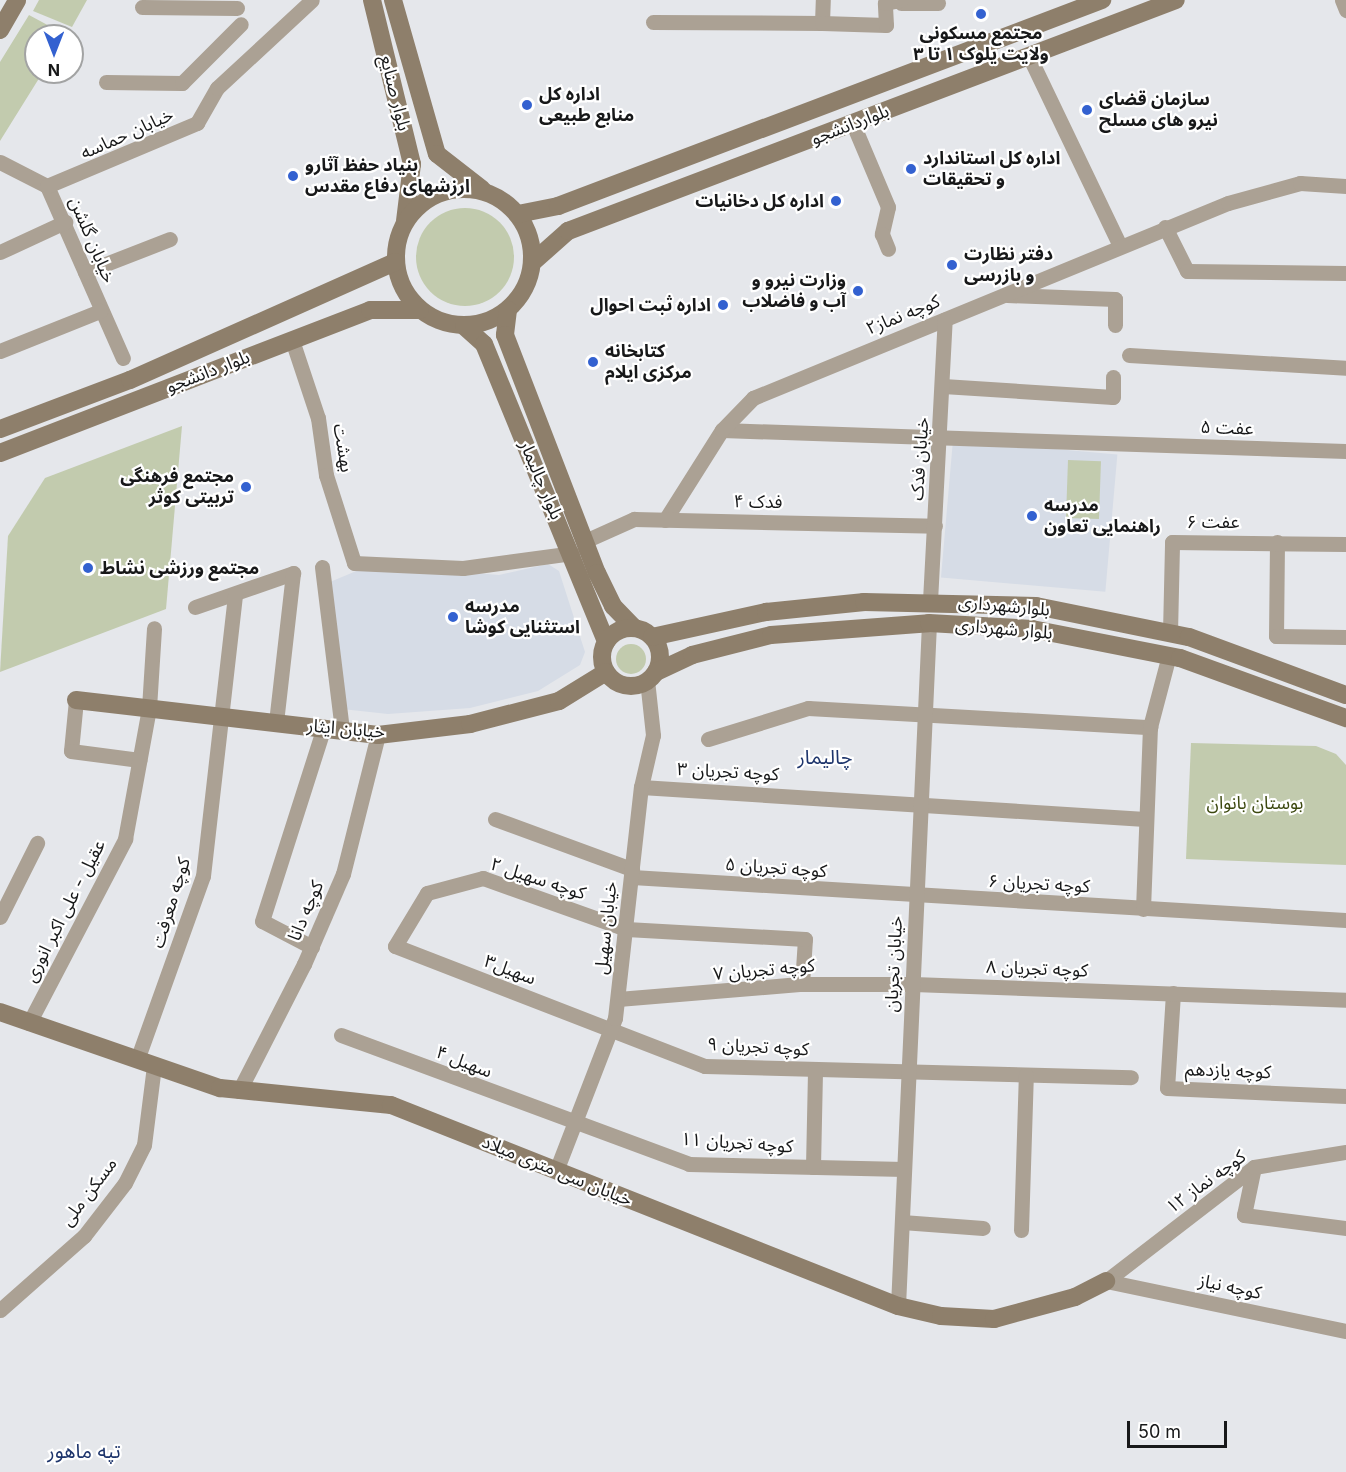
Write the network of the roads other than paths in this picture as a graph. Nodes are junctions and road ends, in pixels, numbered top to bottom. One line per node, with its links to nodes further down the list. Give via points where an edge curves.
1 (312, 0): 18 (street, خیابان حماسه)
2 (372, 0): 28 (main road, بلوار صنایع, via 412,164)
3 (393, 0): 25 (main road, بلوار صنایع, via 437,154)
4 (823, 0): 15 (street)
5 (1102, 0): 26 (main road, بلواردانشجو, via 558,206)
6 (1176, 0): 19 (main road, بلواردانشجو)
7 (1342, 0): 13 (street)
8 (901, 2): 9 (street); 15 (street, via 885,3 886,25)
9 (938, 3)
10 (237, 4): 12 (street); 16 (street)
11 (10, 6): 17 (main road)
12 (142, 7)
13 (1346, 10)
14 (653, 22): 15 (street)
15 (822, 23)
16 (241, 24): 18 (street); 20 (street, via 182,83)
17 (0, 30)
18 (252, 50): 23 (street, خیابان حماسه, via 217,88 197,123)
19 (1029, 56): 21 (main road, بلواردانشجو); 31 (street)
20 (106, 82)
21 (853, 124): 32 (street, via 888,207 882,234); 35 (main road, بلواردانشجو, via 568,231)
22 (0, 162): 23 (street, خیابان گلشن)
23 (47, 186): 27 (street, خیابان گلشن)
24 (1346, 186): 29 (street, کوچه نماز۲, via 1299,183)
25 (486, 192): 26 (main road); 28 (main road, via 440,193)
26 (518, 214): 35 (main road, via 532,245)
27 (65, 222): 33 (street); 36 (street, خیابان گلشن)
28 (404, 223): 34 (main road)
29 (1165, 227): 31 (street, کوچه نماز۲); 37 (street, via 1187,271)
30 (170, 239): 36 (street)
31 (1120, 246): 38 (street, کوچه نماز۲)
32 (888, 249)
33 (0, 252)
34 (395, 262): 39 (main road, via 399,280); 52 (main road, بلوار دانشجو, via 130,380)
35 (533, 262): 40 (main road, via 530,280)
36 (85, 272): 41 (street, خیابان گلشن)
37 (1346, 273)
38 (1002, 295): 42 (street, کوچه نماز۲); 44 (street, via 1115,298)
39 (420, 310): 43 (main road); 45 (main road, بلوار دانشجو, via 370,310)
40 (508, 310): 43 (main road); 61 (main road, بلوار چالیمار, via 505,335)
41 (100, 311): 46 (street); 48 (street, خیابان گلشن)
42 (945, 319): 51 (street, خیابان فدک); 53 (street, کوچه نماز۲, via 753,398)
43 (464, 326): 61 (main road, بلوار چالیمار, via 484,344)
44 (1115, 326)
45 (292, 340): 56 (main road, بلوار دانشجو); 62 (street, بهشت, via 318,418 326,475)
46 (0, 351)
47 (1129, 355): 49 (street)
48 (123, 358)
49 (1346, 368)
50 (1113, 377): 51 (street, via 1113,397)
51 (943, 386): 54 (street, خیابان فدک)
52 (0, 429)
53 (722, 430): 54 (street, عفت ۵); 57 (street, کوچه نماز۲)
54 (941, 434): 55 (street, عفت ۵, via 1107,443 1155,437); 58 (street, خیابان فدک)
55 (1346, 451)
56 (0, 453)
57 (665, 520): 58 (street, فدک ۴); 61 (street, فدک ۴, via 634,519)
58 (935, 526): 65 (street, خیابان فدک)
59 (1277, 542): 60 (street, عفت ۶); 70 (street, عفت ۶, via 1172,542); 72 (street, via 1276,636)
60 (1346, 544)
61 (579, 547): 62 (street, فدک ۴, via 463,568); 69 (main road, بلوار چالیمار, via 613,606); 73 (main road, بلوار چالیمار)
62 (354, 563)
63 (322, 567): 85 (street)
64 (235, 594): 66 (street); 81 (street, کوچه معرفت); 83 (street, via 293,573)
65 (930, 601): 67 (main road); 70 (main road, بلوارشهرداری, via 1036,606); 71 (main road, بلوارشهرداری, via 766,612)
66 (195, 607)
67 (929, 623): 74 (main road, بلوار شهرداری, via 1032,629); 76 (main road, بلوار شهرداری, via 771,635 692,655); 80 (street, خیابان تجریان)
68 (154, 628): 79 (street, عقیل - علی اکبر انوری)
69 (634, 628): 71 (main road); 73 (main road, via 617,631)
70 (1170, 633): 77 (main road, بلوارشهرداری)
71 (652, 637): 76 (main road, via 660,654)
72 (1346, 637)
73 (606, 642): 75 (main road, via 601,657)
74 (1169, 655): 82 (main road, بلوار شهرداری); 84 (street)
75 (606, 672): 76 (main road, via 627,686); 86 (main road, خیابان ایثار, via 559,701 470,724)
76 (651, 676): 89 (street, خیابان سهیل, via 653,735)
77 (1346, 695)
78 (76, 700): 79 (main road, خیابان ایثار); 88 (street, via 71,751)
79 (149, 708): 81 (main road, خیابان ایثار); 88 (street, عقیل - علی اکبر انوری)
80 (926, 711): 84 (street); 87 (street, via 808,708); 90 (street, خیابان تجریان)
81 (224, 716): 83 (main road, خیابان ایثار); 111 (street, کوچه معرفت, via 203,876)
82 (1346, 718)
83 (276, 722): 85 (main road, خیابان ایثار)
84 (1150, 727): 92 (street)
85 (333, 728): 86 (main road, خیابان ایثار); 101 (street, via 262,921)
86 (378, 735): 101 (street, کوچه دانا, via 342,874)
87 (708, 740)
88 (139, 760): 108 (street, عقیل - علی اکبر انوری, via 125,839)
89 (641, 787): 90 (street, کوچه تجریان ۳); 94 (street, خیابان سهیل)
90 (921, 802): 92 (street, کوچه تجریان ۳); 95 (street, خیابان تجریان)
91 (495, 819): 94 (street, کوچه تجریان ۵)
92 (1145, 819): 96 (street)
93 (37, 843): 97 (street)
94 (632, 873): 95 (street, کوچه تجریان ۵); 99 (street, خیابان سهیل)
95 (917, 897): 96 (street, کوچه تجریان ۶); 103 (street, خیابان تجریان)
96 (1143, 909): 98 (street, کوچه تجریان ۶)
97 (0, 916)
98 (1346, 920)
99 (626, 929): 100 (street, کوچه سهیل ۲, via 483,878 427,893); 102 (street, via 805,939); 105 (street, خیابان سهیل)
100 (395, 946): 109 (street, سهیل۳)
101 (312, 947): 117 (street, کوچه دانا)
102 (802, 984): 103 (street, کوچه تجریان ۷); 105 (street, کوچه تجریان ۷)
103 (913, 984): 104 (street, کوچه تجریان ۸); 114 (street, خیابان تجریان)
104 (1166, 993): 106 (street, کوچه تجریان ۸); 118 (street, کوچه یازدهم, via 1167,1088)
105 (618, 999): 109 (street, خیابان سهیل)
106 (1346, 1000)
107 (0, 1012): 108 (main road, خیابان سی متری میلاد)
108 (29, 1023): 111 (main road, خیابان سی متری میلاد)
109 (611, 1030): 113 (street, کوچه تجریان ۹, via 705,1066); 119 (street, خیابان سهیل)
110 (341, 1035): 119 (street, سهیل ۴)
111 (137, 1060): 112 (main road, خیابان سی متری میلاد)
112 (154, 1066): 117 (main road, خیابان سی متری میلاد); 131 (street, مسکن ملی, via 144,1145 125,1183 84,1236)
113 (814, 1069): 114 (street, کوچه تجریان ۹); 121 (street)
114 (909, 1072): 115 (street, کوچه تجریان ۹); 123 (street, خیابان تجریان)
115 (1026, 1075): 116 (street, کوچه تجریان ۹); 128 (street)
116 (1131, 1077)
117 (239, 1091): 124 (main road, خیابان سی متری میلاد, via 391,1105)
118 (1346, 1096)
119 (573, 1123): 121 (street, کوچه تجریان ۱۱, via 689,1164); 124 (street, خیابان سهیل)
120 (1346, 1152): 122 (street, کوچه نماز ۱۲)
121 (813, 1167): 123 (street, کوچه تجریان ۱۱)
122 (1254, 1167): 127 (street, via 1244,1215); 129 (street, کوچه نماز ۱۲)
123 (904, 1169): 125 (street, خیابان تجریان)
124 (556, 1171): 130 (main road, خیابان سی متری میلاد)
125 (902, 1222): 126 (street); 130 (street, خیابان تجریان)
126 (983, 1228)
127 (1346, 1228)
128 (1021, 1230)
129 (1106, 1281): 130 (main road, خیابان سی متری میلاد, via 1075,1297 994,1319 941,1316); 132 (street, کوچه نیاز)
130 (898, 1306)
131 (0, 1310)
132 (1346, 1331)

